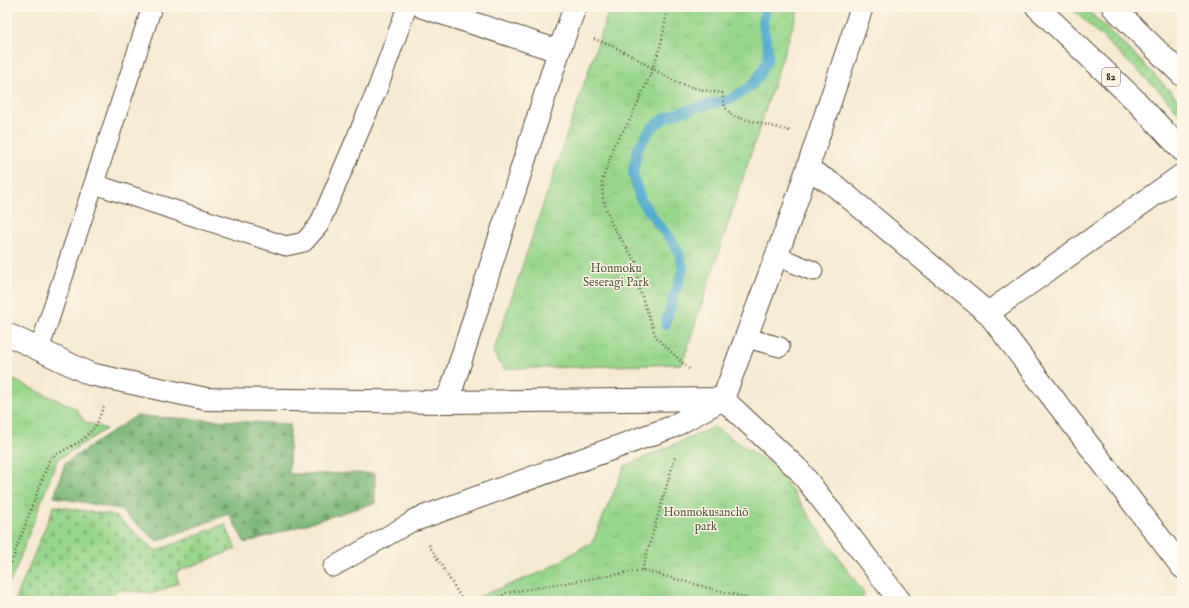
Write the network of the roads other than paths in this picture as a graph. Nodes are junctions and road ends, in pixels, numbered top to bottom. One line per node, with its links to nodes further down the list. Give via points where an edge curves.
1 (152, 7): 13 (lane)
2 (407, 7): 13 (lane, via 377,90 319,226 304,242 286,246)
3 (423, 7): 8 (street)
4 (575, 7): 8 (street)
5 (862, 7): 11 (street)
6 (1037, 7): 10 (street, 82, via 1135,100)
7 (1113, 7): 9 (street)
8 (560, 51): 22 (street, via 452,388)
9 (1182, 75)
10 (1182, 150)
11 (808, 169): 14 (street); 16 (street, via 834,185)
12 (1182, 175): 16 (street)
13 (94, 184): 20 (lane)
14 (776, 256): 15 (lane); 18 (street)
15 (813, 271)
16 (988, 313): 25 (street)
17 (7, 334): 20 (street)
18 (747, 338): 19 (lane); 21 (street)
19 (780, 347)
20 (39, 350): 22 (street, via 90,374 206,399)
21 (723, 399): 22 (street); 23 (street, via 672,427); 26 (street, via 799,470)
22 (445, 402)
23 (415, 520): 24 (lane)
24 (333, 567)
25 (1182, 567)
26 (900, 601)

